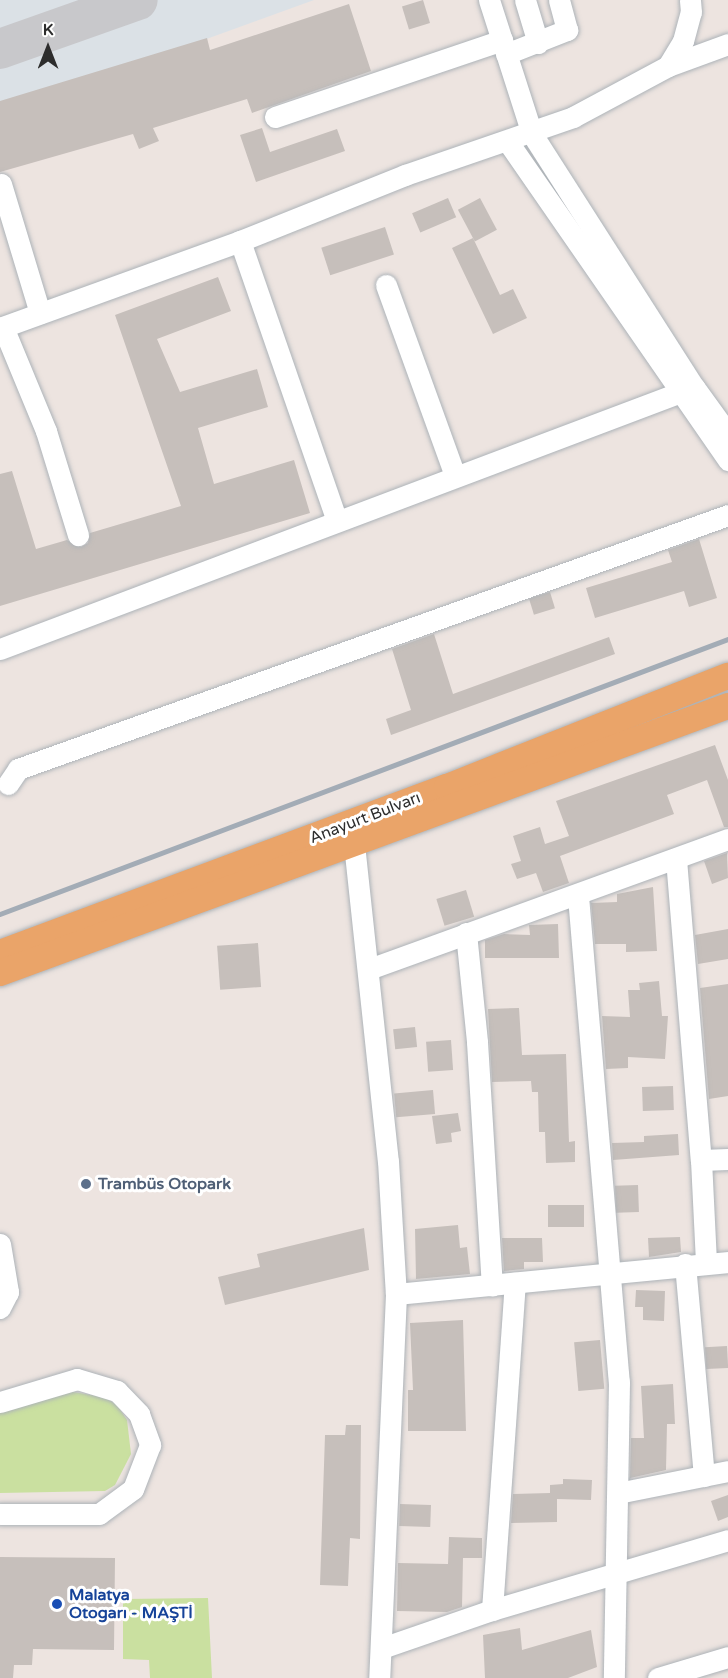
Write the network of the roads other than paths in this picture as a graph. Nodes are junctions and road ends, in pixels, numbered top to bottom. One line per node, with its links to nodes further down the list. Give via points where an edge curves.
1 (489, 0): 7 (street)
2 (525, 0): 5 (street)
3 (560, 0): 5 (street, via 567,30)
4 (690, 0): 8 (street, via 691,12 683,41)
5 (538, 43): 7 (street)
6 (728, 44): 8 (street)
7 (504, 47): 9 (street); 10 (street)
8 (668, 66): 10 (street, via 573,117)
9 (274, 117)
10 (532, 134): 11 (street); 17 (street)
11 (508, 142): 13 (street, via 405,175); 17 (street)
12 (1, 184): 15 (street)
13 (240, 241): 15 (street); 22 (street)
14 (386, 285): 20 (street)
15 (40, 313): 16 (street)
16 (2, 328): 23 (street, via 46,431)
17 (687, 390): 18 (street); 19 (street); 20 (street)
18 (728, 434)
19 (728, 460)
20 (455, 476): 22 (street)
21 (728, 515): 27 (street, via 18,769)
22 (337, 521): 24 (street)
23 (78, 535)
24 (0, 649)
25 (728, 676): 33 (main road, Anayurt Bulvarı, via 447,787)
26 (728, 706): 29 (main road, Anayurt Bulvarı)
27 (8, 784)
28 (728, 839): 30 (street)
29 (354, 844): 34 (street); 35 (main road, Anayurt Bulvarı)
30 (676, 859): 31 (street); 37 (street)
31 (578, 896): 32 (street); 41 (street)
32 (466, 933): 34 (street); 43 (street)
33 (0, 953)
34 (369, 969): 44 (street)
35 (0, 973)
36 (728, 1159): 37 (street)
37 (701, 1160): 40 (street)
38 (0, 1244): 45 (street, via 8,1292)
39 (728, 1262): 40 (street)
40 (695, 1264): 41 (street); 48 (street)
41 (611, 1271): 42 (street); 49 (street, via 619,1382)
42 (516, 1283): 43 (street); 53 (street)
43 (492, 1286): 44 (street)
44 (396, 1294): 54 (street)
45 (0, 1308)
46 (0, 1402): 50 (street, via 77,1378 117,1391 139,1414 150,1445 133,1489 99,1514)
47 (728, 1470): 48 (street)
48 (704, 1476): 49 (street)
49 (618, 1493): 52 (street)
50 (0, 1514)
51 (728, 1540): 52 (street)
52 (616, 1573): 53 (street); 57 (street)
53 (492, 1610): 54 (street)
54 (382, 1648): 56 (street)
55 (728, 1657): 58 (street)
56 (379, 1678)
57 (614, 1678)
58 (658, 1678)

